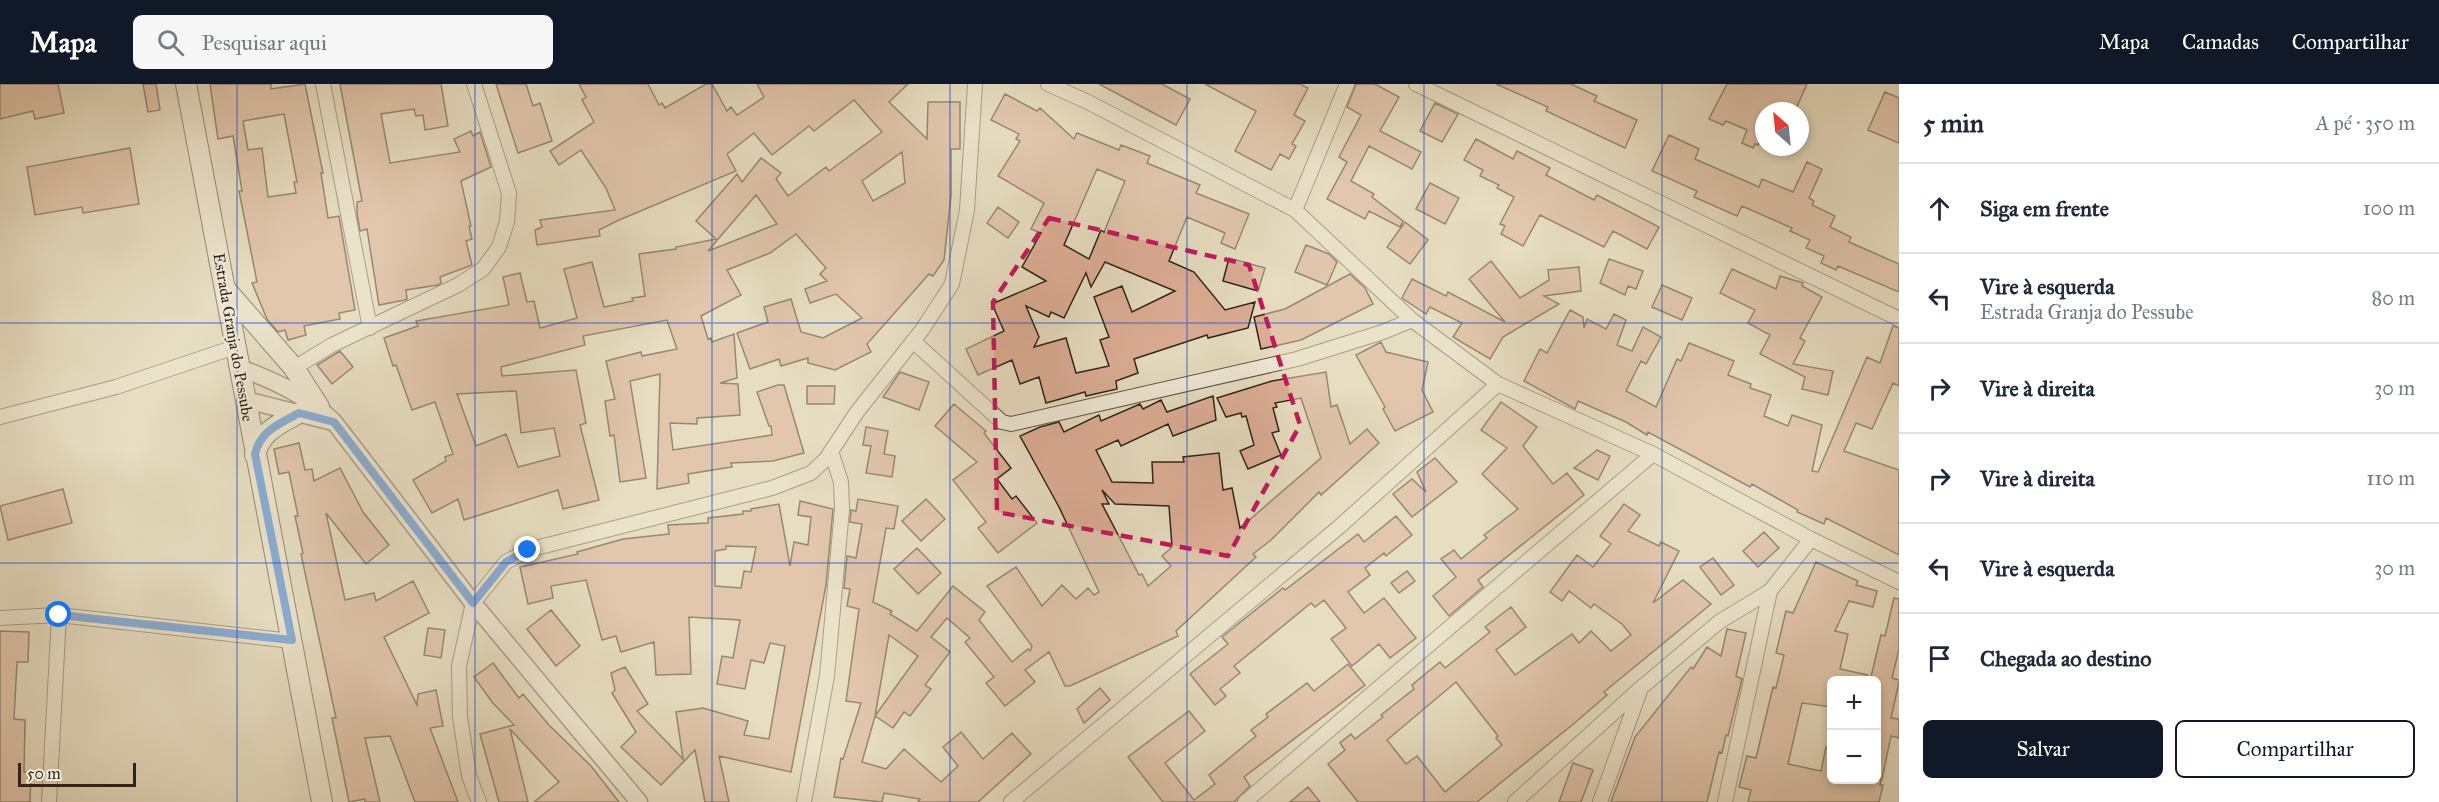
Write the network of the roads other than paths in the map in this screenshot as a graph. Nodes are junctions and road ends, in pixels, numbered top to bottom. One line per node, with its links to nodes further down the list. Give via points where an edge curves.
1 (186, 84): 9 (main road, Estrada Granja do Pessube)
2 (323, 84): 12 (street)
3 (474, 84): 12 (street, via 509,193 507,222 499,247 483,269)
4 (975, 84): 13 (street, via 967,210 952,284)
5 (1048, 84): 8 (street)
6 (1347, 84): 8 (street)
7 (1416, 84): 11 (street)
8 (1295, 210): 10 (street)
9 (227, 291): 14 (main road, Estrada Granja do Pessube); 16 (main road)
10 (1412, 320): 13 (street, via 1298,359 1011,424 1002,422); 17 (street)
11 (1899, 320)
12 (370, 328): 16 (street)
13 (913, 341): 23 (street)
14 (235, 346): 15 (main road, Estrada Granja do Pessube); 21 (street, via 116,387)
15 (240, 368): 18 (main road, Estrada Granja do Pessube); 19 (street)
16 (294, 368): 19 (main road)
17 (1498, 384): 25 (street); 39 (street, via 1339,527)
18 (246, 400): 20 (street); 24 (main road, Estrada Granja do Pessube)
19 (319, 407): 22 (street)
20 (299, 413): 22 (street); 24 (main road, via 269,430 258,442)
21 (0, 417)
22 (334, 422): 29 (street)
23 (831, 452): 29 (street, via 811,473 772,488 528,550 506,562); 38 (street, via 841,482 842,509 827,676)
24 (255, 454): 32 (main road, Estrada Granja do Pessube)
25 (1653, 454): 26 (street); 40 (street)
26 (1811, 539): 27 (street); 28 (street)
27 (1899, 582)
28 (1770, 591): 33 (street, via 1719,622); 43 (street)
29 (473, 603): 36 (street, via 459,666 460,717 469,776); 37 (street)
30 (59, 615): 31 (street); 32 (street); 34 (street)
31 (0, 618)
32 (292, 640): 35 (main road, Estrada Granja do Pessube)
33 (1642, 687): 41 (street); 42 (street)
34 (49, 802)
35 (322, 802)
36 (479, 802)
37 (639, 802)
38 (804, 802)
39 (1011, 802)
40 (1245, 802)
41 (1515, 802)
42 (1600, 802)
43 (1725, 802)

